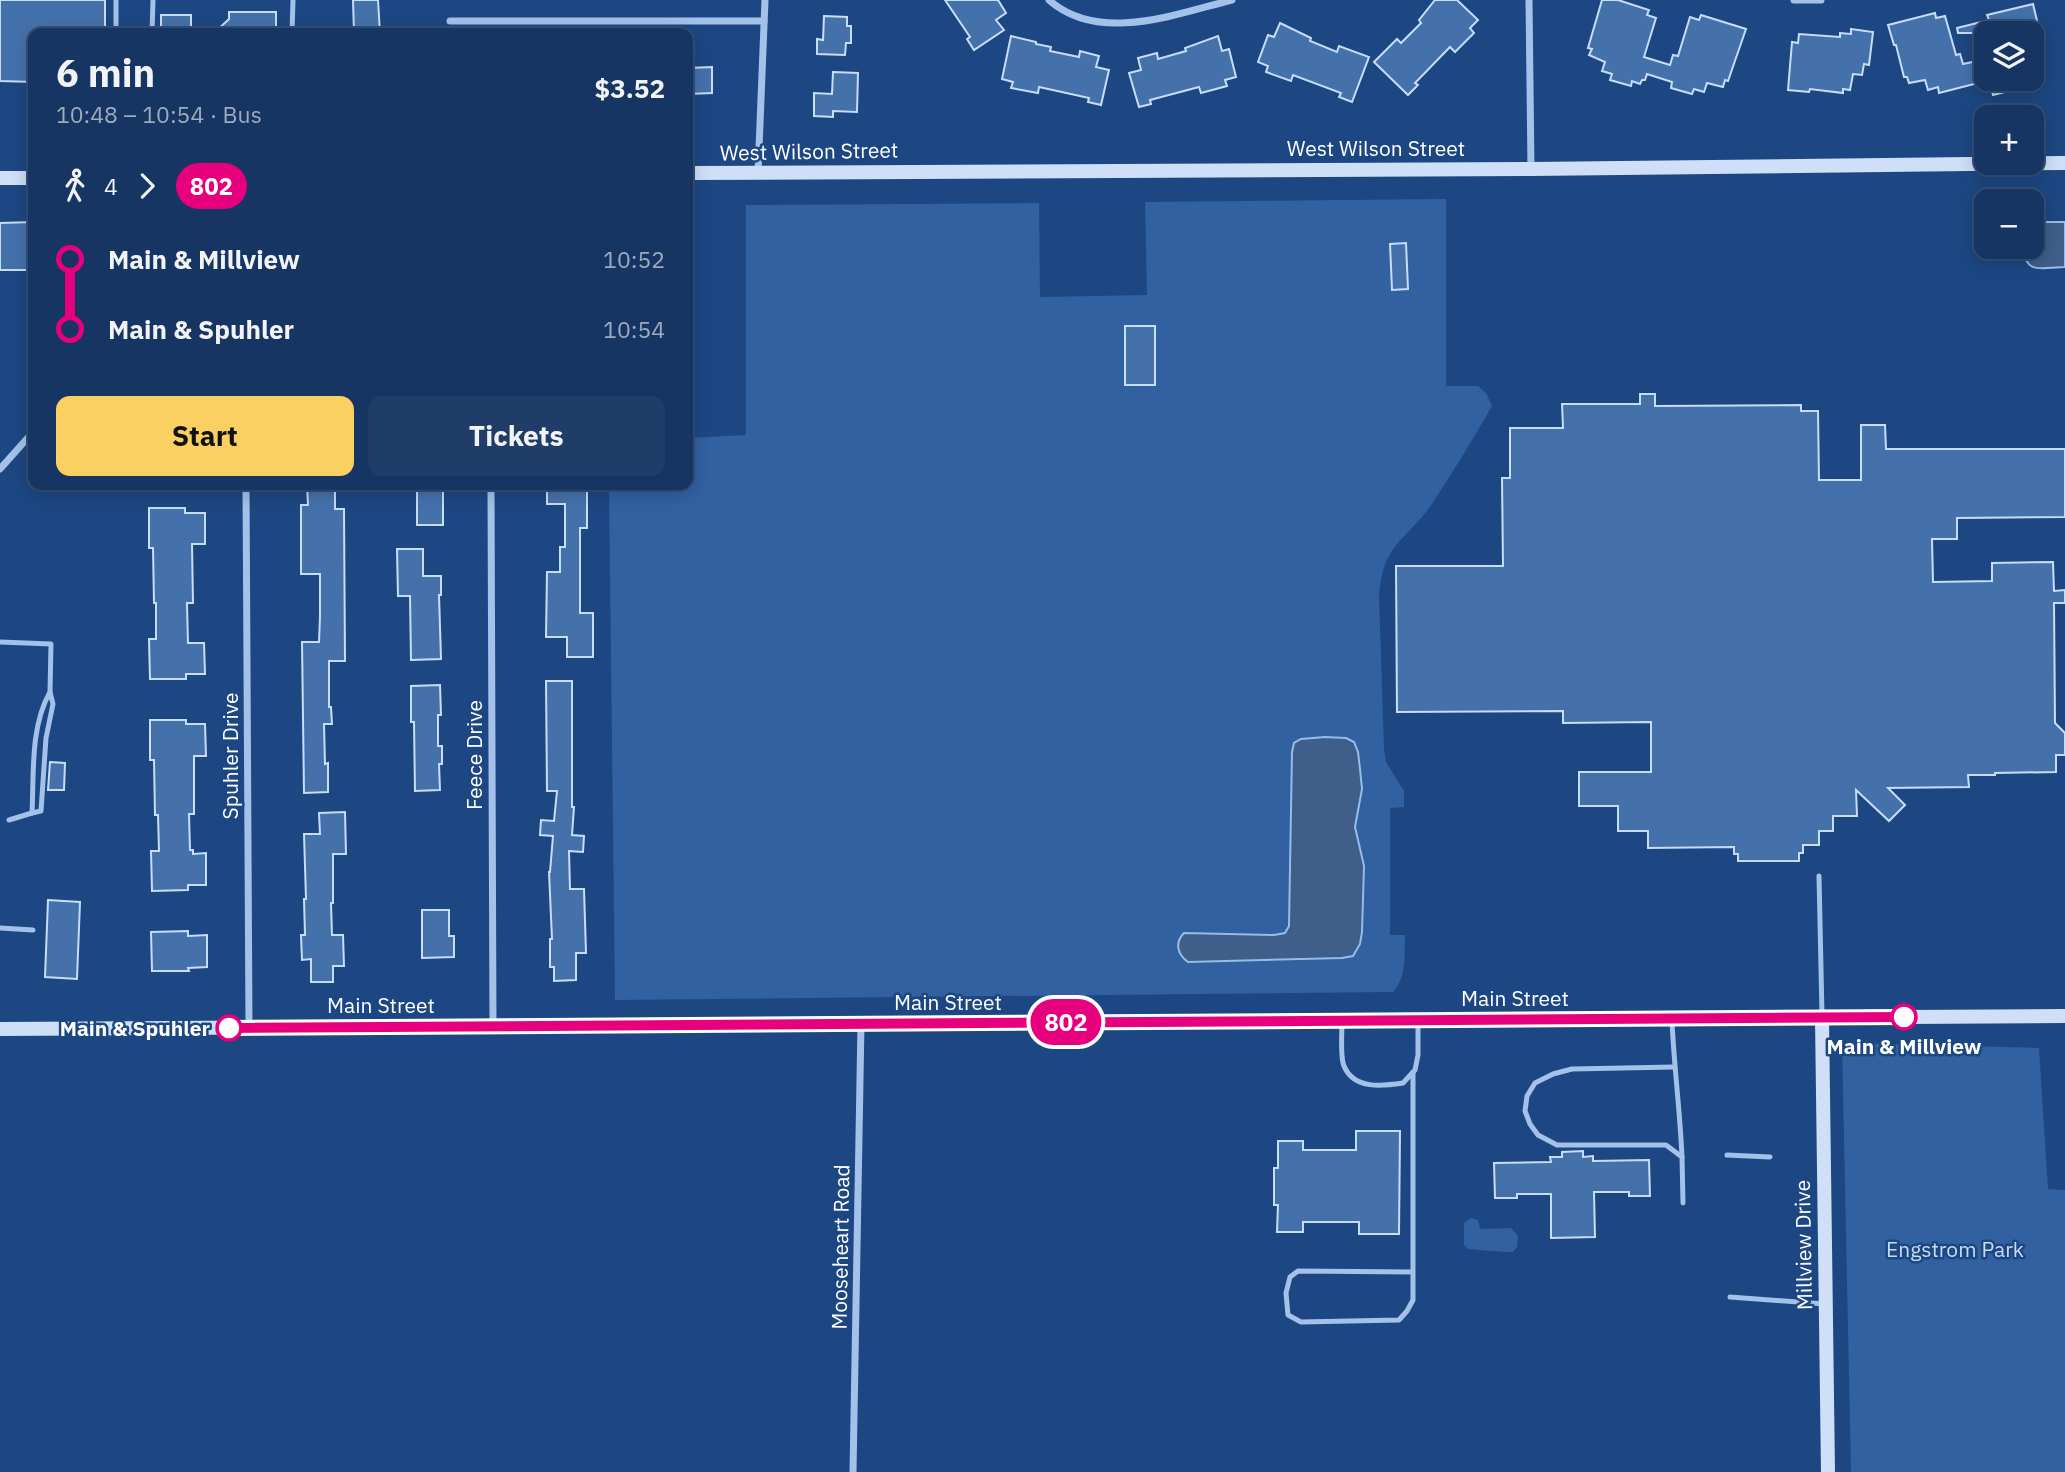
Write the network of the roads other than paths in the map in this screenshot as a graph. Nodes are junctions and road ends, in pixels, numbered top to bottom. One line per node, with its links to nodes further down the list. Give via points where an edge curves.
1 (116, 0): 12 (lane)
2 (153, 0): 13 (lane)
3 (293, 0): 14 (lane)
4 (765, 0): 11 (street)
5 (1049, 0): 6 (street, via 1083,18 1116,24 1149,21)
6 (1232, 0)
7 (1529, 0): 16 (street)
8 (1794, 0): 9 (street)
9 (1821, 0)
10 (450, 21): 11 (street)
11 (764, 21): 18 (street)
12 (116, 28)
13 (152, 28)
14 (292, 28)
15 (2065, 163): 16 (main road, West Wilson Street)
16 (1531, 169): 18 (main road, West Wilson Street)
17 (693, 173): 18 (main road, West Wilson Street)
18 (758, 173)
19 (0, 178): 20 (main road)
20 (28, 178)
21 (28, 438): 22 (street)
22 (0, 469)
23 (246, 490): 37 (street, Spuhler Drive)
24 (491, 490): 36 (street, Feece Drive)
25 (0, 642): 26 (lane, via 51,644 50,692 36,736 32,813)
26 (9, 820)
27 (1819, 876): 32 (lane)
28 (0, 928): 29 (lane)
29 (33, 930)
30 (2065, 1016): 32 (main road, Main Street)
31 (1672, 1018): 32 (main road, Main Street); 33 (main road, Main Street); 39 (lane)
32 (1822, 1018): 47 (main road, Millview Drive)
33 (1418, 1020): 34 (main road, Main Street); 40 (lane)
34 (1342, 1021): 35 (main road, Main Street); 40 (lane, via 1343,1065 1353,1077 1364,1084 1385,1085 1403,1083)
35 (861, 1023): 36 (main road, Main Street); 48 (street, Mooseheart Road)
36 (493, 1026): 37 (main road, Main Street)
37 (249, 1027): 38 (main road, Main Street)
38 (0, 1029)
39 (1674, 1067): 42 (lane); 42 (lane, via 1572,1069 1553,1074 1535,1083 1525,1111 1538,1135 1557,1145 1666,1145)
40 (1413, 1072): 45 (lane)
41 (1727, 1155): 43 (lane)
42 (1682, 1157): 44 (lane)
43 (1770, 1157)
44 (1683, 1202)
45 (1413, 1272): 45 (lane, via 1413,1300 1399,1320 1301,1322 1288,1315 1286,1293 1290,1277 1298,1271)
46 (1730, 1297): 47 (lane)
47 (1825, 1304): 49 (main road, Millview Drive)
48 (853, 1472)
49 (1828, 1472)

